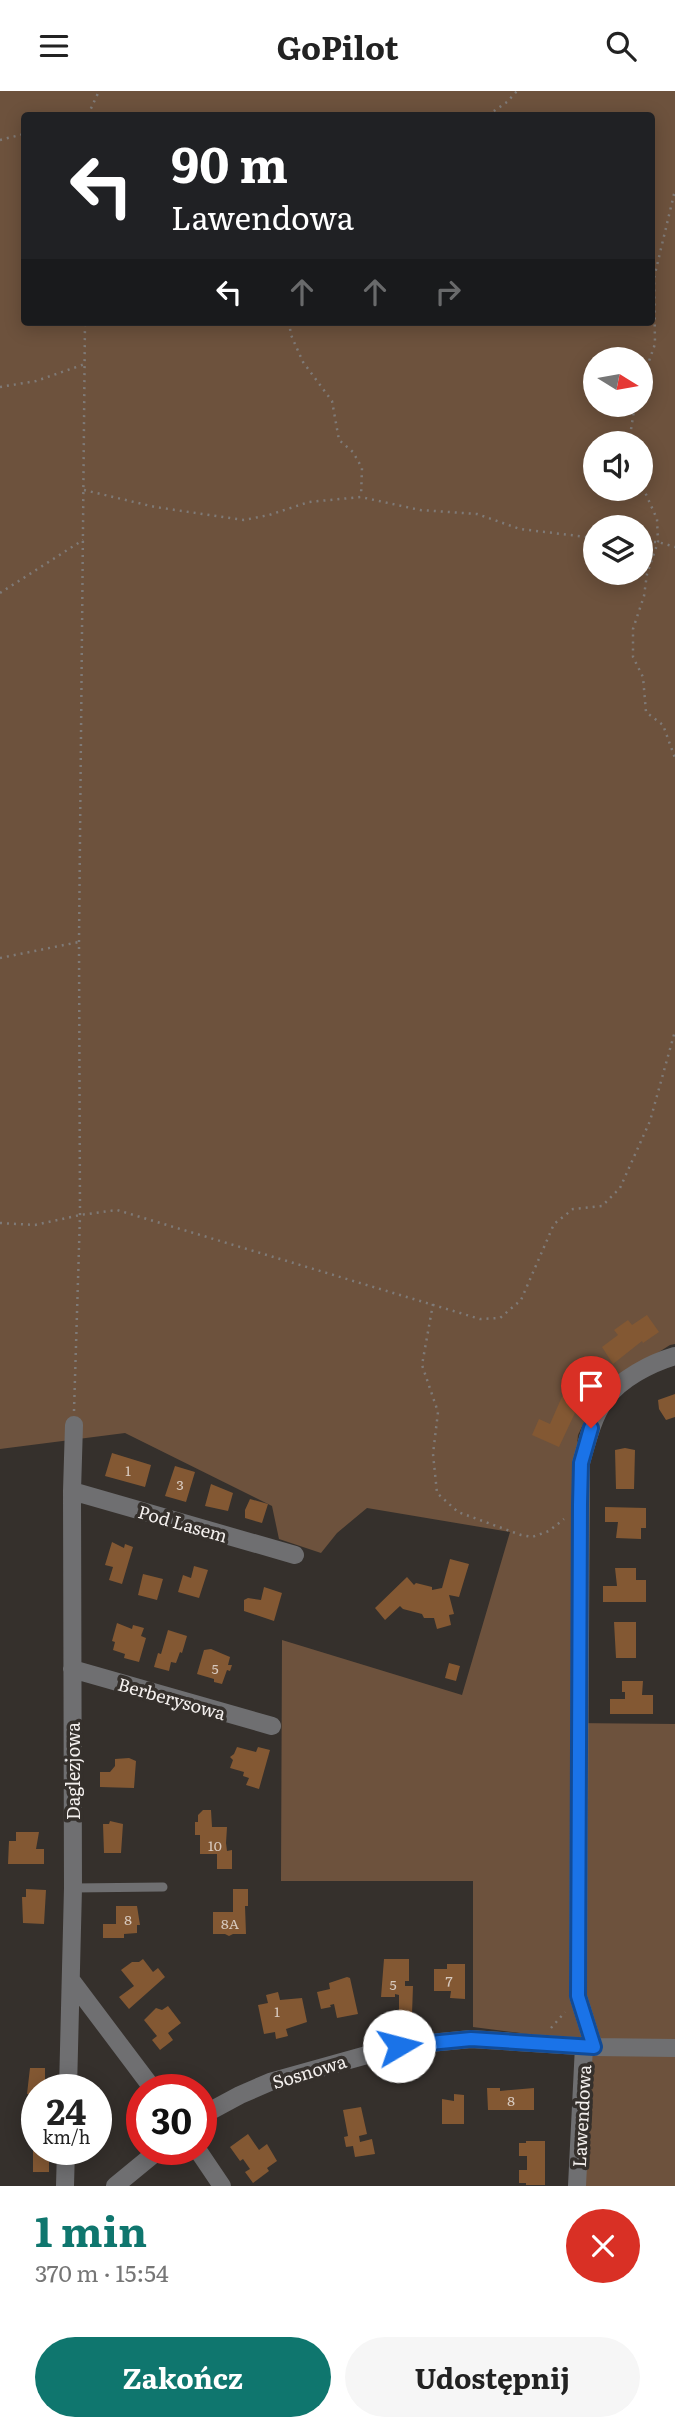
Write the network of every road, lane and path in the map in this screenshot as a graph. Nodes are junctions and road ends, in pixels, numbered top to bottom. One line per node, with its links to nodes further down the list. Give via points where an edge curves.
1 (99, 91): 3 (path)
2 (517, 91): 4 (path)
3 (89, 112)
4 (492, 112)
5 (21, 135): 6 (path)
6 (0, 140)
7 (675, 190): 8 (path)
8 (674, 201): 9 (path)
9 (655, 274)
10 (85, 326): 14 (path)
11 (290, 326): 17 (path, via 303,362 332,401 339,440 362,468)
12 (655, 326): 13 (path)
13 (653, 350)
14 (85, 365): 15 (path); 16 (path)
15 (0, 387)
16 (83, 490): 17 (path, via 155,507 244,520 309,502); 20 (path)
17 (361, 497): 19 (path, via 421,510 477,514 520,529)
18 (649, 501): 22 (path, via 657,519)
19 (583, 537)
20 (83, 539): 24 (path); 26 (path)
21 (653, 542): 22 (path)
22 (658, 542): 23 (path); 25 (path, via 633,629 633,657 643,677 646,712 663,725)
23 (675, 547)
24 (0, 593)
25 (675, 758)
26 (79, 942): 27 (path); 29 (path)
27 (0, 958)
28 (675, 1031): 31 (path, via 650,1121 620,1188 602,1206 573,1209 554,1224 521,1300 500,1318 480,1319)
29 (79, 1215): 30 (path, via 35,1225); 31 (path, via 117,1210); 33 (path)
30 (0, 1223)
31 (433, 1304): 35 (path, via 422,1365 438,1412 433,1454 438,1493 458,1512 533,1537 569,1515)
32 (675, 1356): 35 (street, Lawendowa, via 641,1371 606,1399 581,1463)
33 (74, 1425): 34 (street, Daglezjowa)
34 (72, 1491): 36 (street, Pod Lasem); 37 (street, Daglezjowa)
35 (580, 1514): 42 (street, Lawendowa)
36 (295, 1555)
37 (72, 1669): 38 (street, Berberysowa); 40 (street, Daglezjowa)
38 (272, 1726)
39 (163, 1887): 40 (lane)
40 (73, 1888): 41 (street, Daglezjowa)
41 (71, 1980): 46 (street, Daglezjowa); 47 (street)
42 (578, 1996): 43 (path); 44 (street, Lawendowa)
43 (538, 2043): 44 (street, Sosnowa); 48 (street, Sosnowa, via 471,2039 399,2046 270,2082)
44 (589, 2047): 45 (street, Sosnowa); 55 (street, Lawendowa)
45 (675, 2048)
46 (68, 2074)
47 (142, 2074)
48 (217, 2107)
49 (66, 2165): 52 (street)
50 (141, 2165): 53 (street)
51 (208, 2165): 54 (street)
52 (65, 2186)
53 (116, 2186)
54 (222, 2186)
55 (577, 2186)

